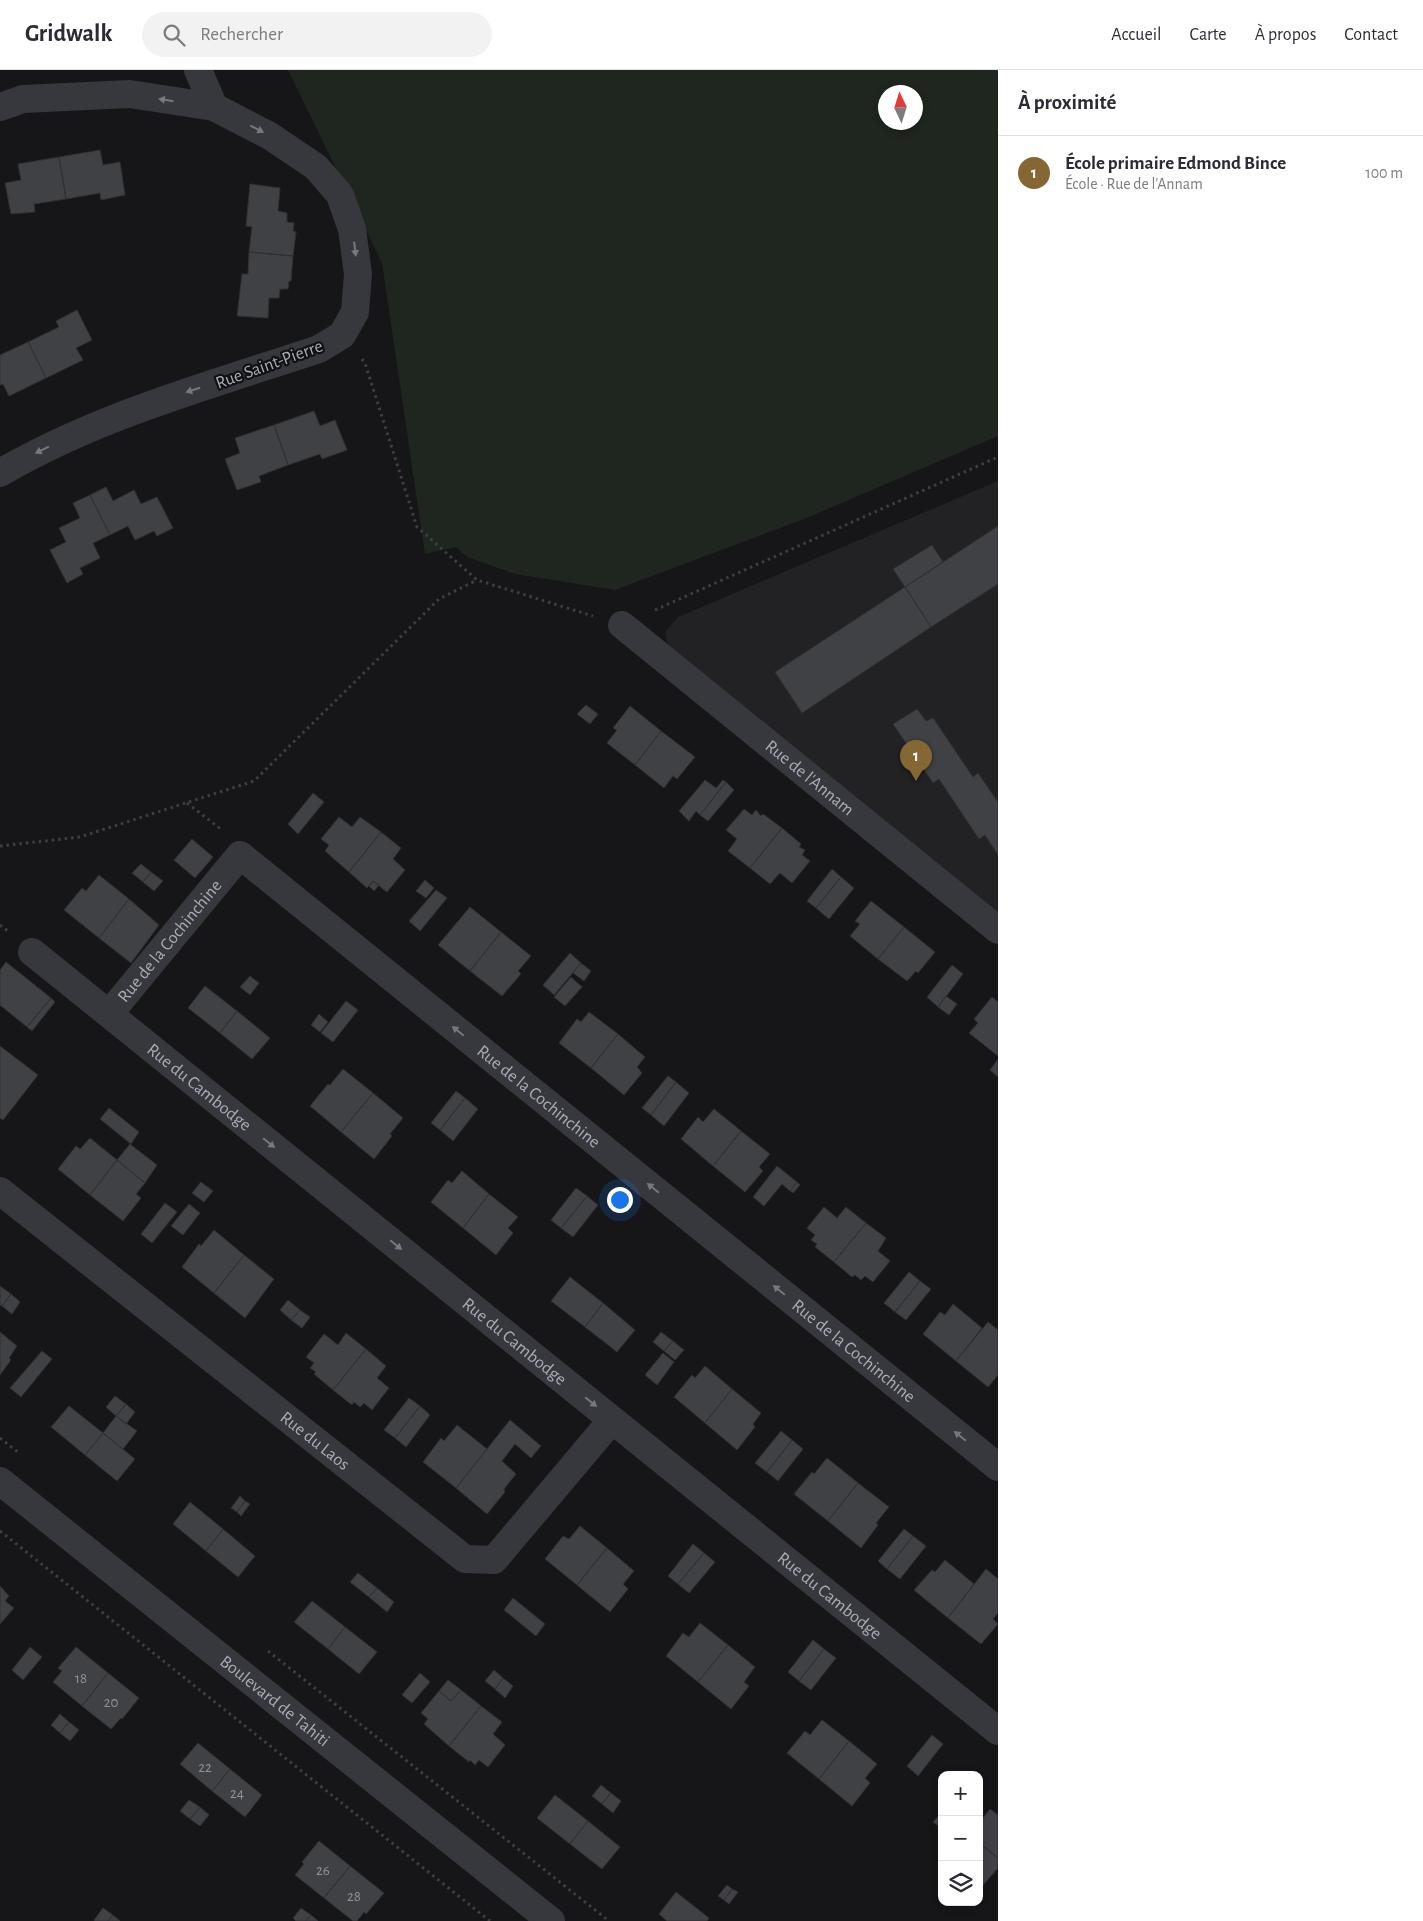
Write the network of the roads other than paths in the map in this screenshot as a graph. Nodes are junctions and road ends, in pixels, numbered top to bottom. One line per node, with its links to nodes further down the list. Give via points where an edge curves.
1 (198, 70): 3 (street)
2 (0, 106): 3 (street, Rue Saint-Pierre, one-way to 2, via 130,94 23,99)
3 (214, 107): 4 (street, Rue Saint-Pierre, one-way to 4, via 270,136 316,167 340,195 352,229 358,274 355,312 342,335 319,348 85,429)
4 (0, 473)
5 (622, 625): 6 (street, Rue de l'Annam)
6 (998, 930)
7 (32, 952): 8 (street, Rue du Cambodge)
8 (109, 1014): 10 (street, Rue du Cambodge, one-way to 10); 11 (street, Rue de la Cochinchine, one-way to 8, via 240,855)
9 (0, 1191): 10 (street, Rue du Laos, via 465,1559 494,1560)
10 (612, 1420): 13 (street, Rue du Cambodge)
11 (998, 1467)
12 (0, 1481): 14 (street, Boulevard de Tahiti)
13 (998, 1731)
14 (551, 1921)

